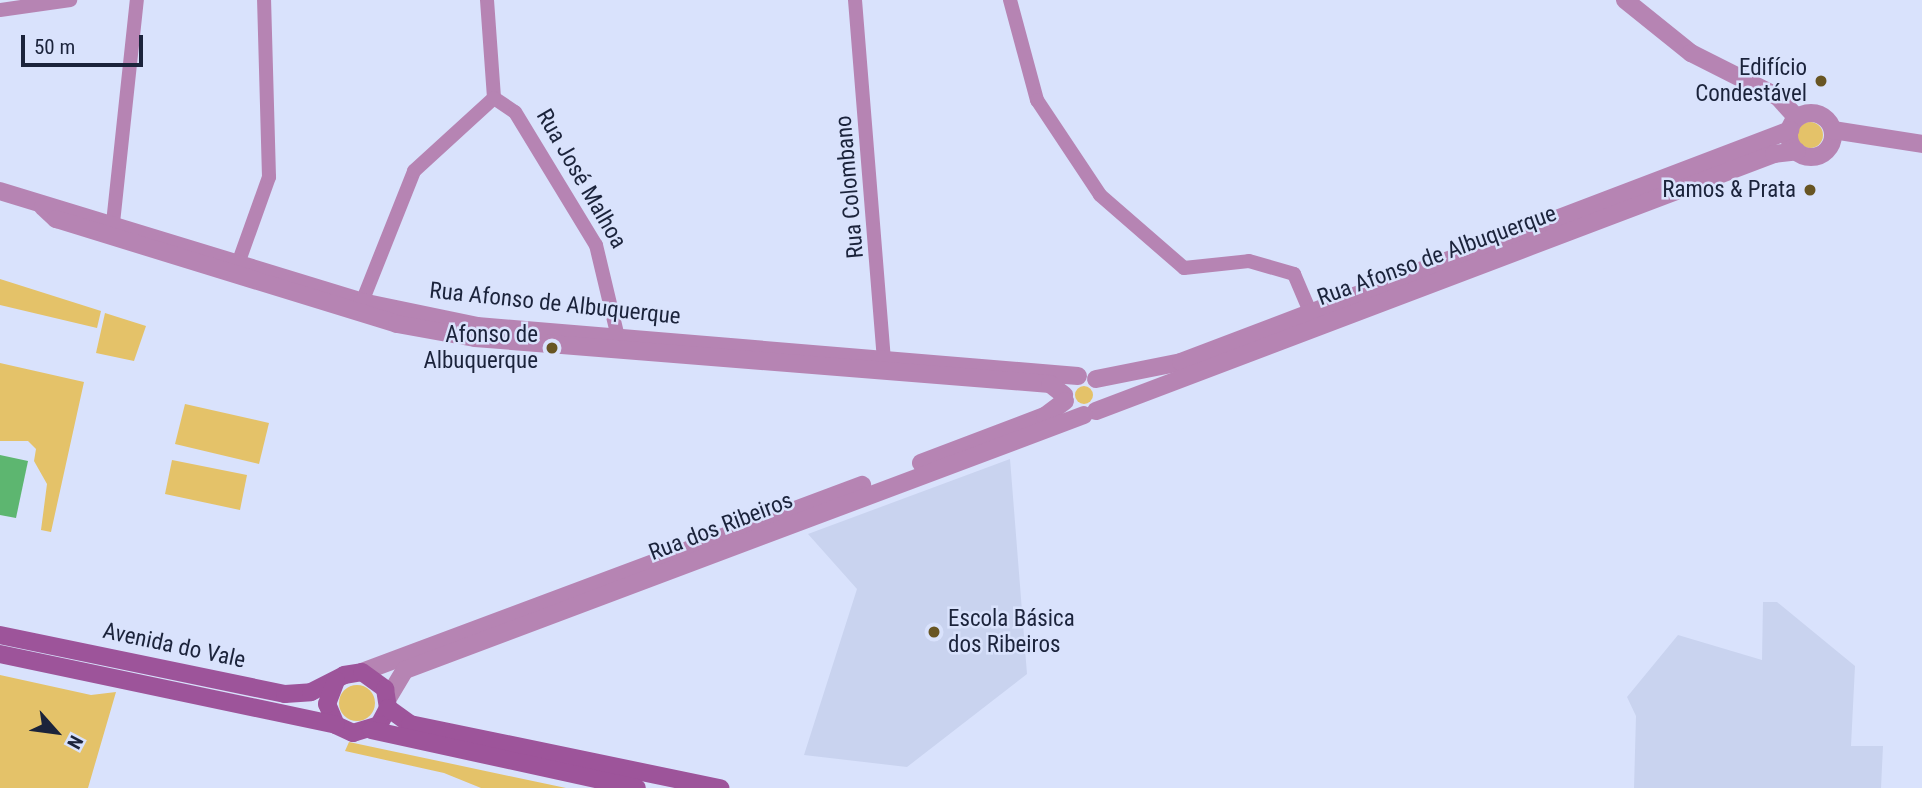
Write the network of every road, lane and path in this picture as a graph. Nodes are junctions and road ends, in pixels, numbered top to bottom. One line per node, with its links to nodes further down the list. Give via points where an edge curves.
1 (70, 0): 8 (street)
2 (137, 0): 16 (street)
3 (264, 0): 17 (street, via 270,166)
4 (487, 0): 9 (street)
5 (855, 0): 21 (street, Rua Colombano)
6 (1010, 0): 19 (street, via 1037,100 1100,195 1184,268 1249,261 1294,274)
7 (1625, 0): 10 (street, via 1690,53 1778,97)
8 (0, 10)
9 (494, 98): 18 (street, via 414,171); 20 (street, Rua José Malhoa, via 515,112 596,244)
10 (1793, 124): 11 (street, via 1819,114); 13 (street); 19 (street, Rua Afonso de Albuquerque)
11 (1833, 130): 12 (street); 13 (street, via 1823,154)
12 (1922, 144)
13 (1797, 152): 25 (street, Rua Afonso de Albuquerque, via 1774,154)
14 (0, 191): 15 (street, Rua Afonso de Albuquerque)
15 (43, 207): 16 (street, Rua Afonso de Albuquerque); 17 (street, Rua Afonso de Albuquerque, via 56,219)
16 (113, 223): 17 (street, Rua Afonso de Albuquerque)
17 (236, 270): 18 (street, Rua Afonso de Albuquerque); 20 (street, Rua Afonso de Albuquerque, via 397,324 475,338)
18 (362, 302): 20 (street, Rua Afonso de Albuquerque, via 477,326)
19 (1311, 314): 23 (street, Rua Afonso de Albuquerque, via 1181,362)
20 (620, 343): 21 (street, Rua Afonso de Albuquerque)
21 (885, 365): 22 (street, Rua Afonso de Albuquerque); 24 (street, Rua Afonso de Albuquerque, via 1050,384)
22 (1077, 376): 23 (street, Rua Afonso de Albuquerque); 24 (street)
23 (1096, 379): 25 (street, via 1104,395)
24 (1065, 398): 25 (street, Rua Afonso de Albuquerque); 28 (street, Rua dos Ribeiros, via 1045,416)
25 (1090, 413): 30 (street, Rua dos Ribeiros, via 405,670)
26 (0, 635): 29 (main road, Avenida do Vale, via 285,694)
27 (0, 654): 31 (main road, Avenida do Vale)
28 (362, 673): 29 (main road, Avenida do Vale); 30 (main road, via 379,681)
29 (336, 681): 31 (main road, via 327,704)
30 (388, 703): 32 (main road); 34 (main road, via 410,724)
31 (336, 725): 32 (main road, Avenida do Vale, via 353,733)
32 (371, 730): 33 (main road, Avenida do Vale)
33 (637, 788)
34 (720, 788)

